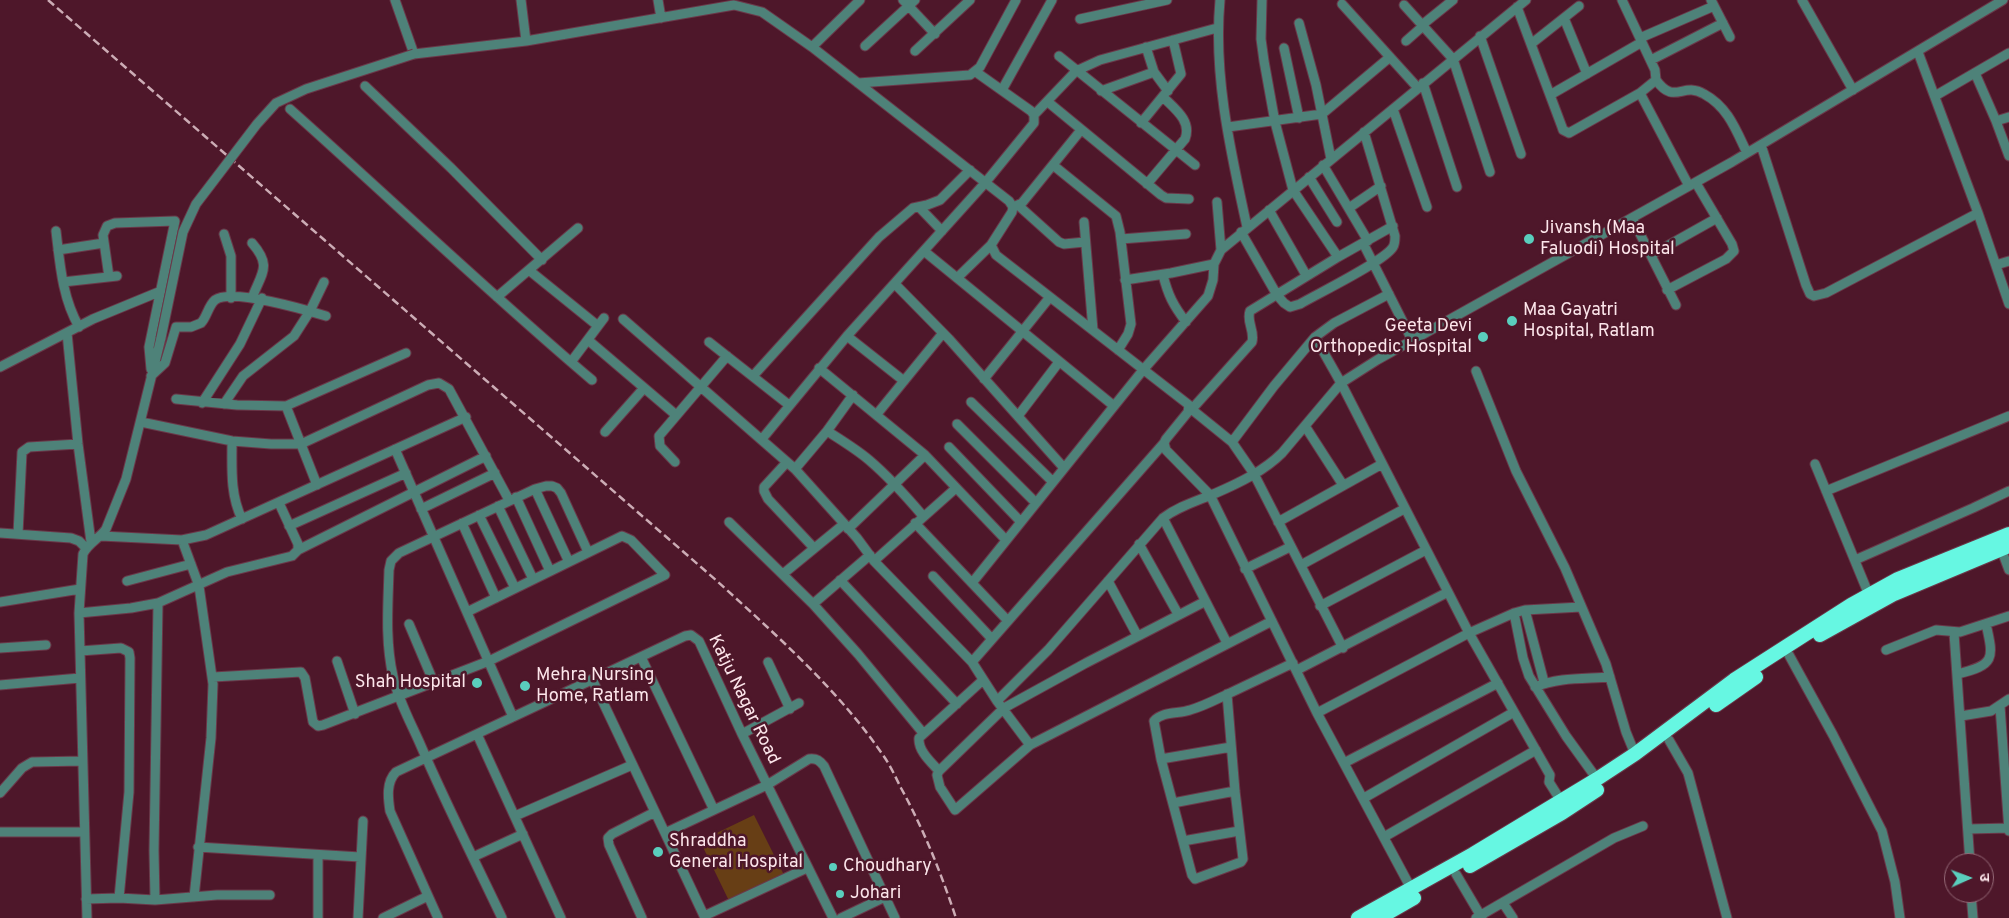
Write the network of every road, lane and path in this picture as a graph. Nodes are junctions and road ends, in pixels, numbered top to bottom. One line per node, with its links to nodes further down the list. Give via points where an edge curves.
1 (395, 0): 46 (street)
2 (520, 0): 36 (street)
3 (658, 0): 24 (street)
4 (705, 0): 23 (street)
5 (860, 0): 40 (street)
6 (970, 0): 31 (street)
7 (1016, 0): 52 (street)
8 (1052, 0): 60 (street)
9 (1167, 0): 26 (street)
10 (1220, 0): 30 (street)
11 (1262, 0): 75 (street, via 1262,39)
12 (1453, 0): 29 (street)
13 (1622, 0): 35 (street)
14 (1802, 0): 61 (street)
15 (2003, 0): 44 (street)
16 (909, 2): 31 (street); 39 (street)
17 (1522, 2): 32 (street); 38 (street)
18 (735, 3): 23 (street); 40 (street, via 762,12)
19 (1713, 3): 28 (street); 35 (street)
20 (1342, 4): 48 (street)
21 (1404, 5): 29 (street)
22 (1579, 6): 25 (street)
23 (707, 10): 24 (street)
24 (661, 18): 36 (street)
25 (1564, 18): 38 (street); 55 (street)
26 (1080, 19)
27 (1299, 23): 70 (street)
28 (1723, 23): 33 (street); 50 (street)
29 (1422, 25): 37 (street); 49 (street)
30 (1217, 28): 34 (street); 77 (street, via 1218,66)
31 (935, 34): 43 (street)
32 (1480, 36): 49 (street); 83 (street)
33 (1730, 36)
34 (1173, 40): 41 (street); 64 (street, via 1181,74)
35 (1641, 40): 50 (street); 55 (street)
36 (526, 41): 46 (street)
37 (1406, 41)
38 (1531, 44): 65 (street)
39 (865, 46)
40 (812, 47): 57 (street)
41 (1146, 47): 51 (street); 53 (street)
42 (1284, 48): 73 (street)
43 (915, 51)
44 (1918, 52): 61 (street); 66 (street)
45 (2009, 53): 54 (street)
46 (414, 54): 177 (street, bridge, via 306,89 276,103 257,124 196,204 184,232)
47 (1059, 56): 51 (street)
48 (1390, 57): 59 (street); 70 (street)
49 (1452, 59): 59 (street); 90 (street)
50 (1651, 60): 56 (street)
51 (1076, 70): 62 (street); 67 (street)
52 (976, 72): 57 (street, via 958,78); 60 (street)
53 (1154, 72): 62 (street); 64 (street)
54 (1975, 73): 66 (street); 74 (street)
55 (1587, 74): 65 (street)
56 (1656, 80): 63 (street); 82 (street, via 1668,92 1694,89 1721,106)
57 (858, 83): 89 (street)
58 (365, 86): 128 (street)
59 (1420, 86): 69 (street); 96 (street)
60 (1002, 90): 71 (street)
61 (1853, 90): 80 (street)
62 (1101, 91): 76 (street)
63 (1640, 93): 65 (street, via 1569,132 1563,130); 94 (street)
64 (1165, 94): 76 (street); 81 (street, via 1183,118 1187,132)
65 (1550, 95)
66 (1935, 96): 105 (street)
67 (1048, 102): 71 (street); 78 (street)
68 (290, 109): 145 (street)
69 (1392, 109): 79 (street); 102 (street)
70 (1322, 114): 73 (street); 85 (street)
71 (1034, 115): 92 (street, via 1034,123)
72 (2009, 117): 74 (street)
73 (1299, 118): 75 (street)
74 (1996, 121): 84 (street)
75 (1275, 122): 77 (street); 97 (street)
76 (1141, 123): 81 (street)
77 (1228, 127): 112 (street)
78 (1081, 130): 86 (street); 93 (street)
79 (1364, 132): 85 (street); 95 (street)
80 (1761, 145): 82 (street); 105 (street, via 1806,285 1814,296 1826,293)
81 (1175, 150): 87 (street); 93 (street)
82 (1748, 153): 94 (street)
83 (1521, 154)
84 (2009, 156)
85 (1331, 159): 88 (street)
86 (1053, 164): 100 (street); 117 (street, via 1112,212 1118,222)
87 (1195, 164)
88 (1323, 165): 91 (street); 103 (street)
89 (970, 170): 92 (street); 101 (street, via 940,200)
90 (1490, 172)
91 (1309, 177): 97 (street); 109 (street)
92 (986, 183): 100 (street); 114 (street)
93 (1147, 184): 98 (street, via 1166,198)
94 (1693, 184): 106 (street); 107 (street)
95 (1381, 186): 103 (street); 110 (street)
96 (1457, 187)
97 (1293, 190): 104 (street); 127 (street)
98 (1189, 199)
99 (1217, 202): 124 (street)
100 (1016, 206): 118 (street, via 1059,242); 122 (street)
101 (919, 207): 114 (street); 178 (street, via 904,213 879,237)
102 (1427, 207)
103 (1349, 208): 119 (street)
104 (1269, 210): 112 (street); 135 (street)
105 (1978, 213): 132 (street)
106 (1632, 218): 126 (street); 166 (street)
107 (1717, 218): 126 (street); 141 (street, via 1732,244 1732,255)
108 (1084, 222): 118 (street)
109 (1338, 222)
110 (1393, 226): 119 (street); 130 (street, via 1393,247)
111 (578, 228): 128 (street)
112 (1244, 230): 124 (street); 144 (street)
113 (56, 231): 123 (street)
114 (942, 231): 125 (street)
115 (224, 234): 147 (street, via 230,256)
116 (1186, 234): 117 (street)
117 (1120, 239): 137 (street)
118 (1085, 242): 159 (street)
119 (1366, 242): 127 (street); 130 (street)
120 (104, 243): 123 (street); 138 (street, via 113,276); 142 (street, via 104,229 110,224 175,221)
121 (252, 243): 148 (street, via 264,262)
122 (991, 245): 136 (street); 146 (street, via 996,255)
123 (58, 250): 138 (street)
124 (1220, 250): 131 (street)
125 (924, 251): 136 (street); 140 (street)
126 (1651, 255): 141 (street)
127 (1338, 257): 135 (street)
128 (542, 260): 133 (street)
129 (2009, 261): 132 (street)
130 (1373, 263): 143 (street); 144 (street, via 1295,307 1284,304)
131 (1214, 264): 134 (street); 156 (street, via 1214,280 1208,296)
132 (1996, 265): 150 (street)
133 (530, 271): 145 (street); 157 (street)
134 (1163, 275): 137 (street); 156 (street, via 1170,300)
135 (1306, 275): 144 (street)
136 (957, 278): 162 (street)
137 (1126, 280): 168 (street, via 1130,324)
138 (63, 282): 158 (street)
139 (324, 282): 152 (street)
140 (895, 284): 161 (street); 163 (street)
141 (1668, 290): 151 (street)
142 (162, 291): 158 (street); 177 (street, via 149,347)
143 (1389, 294): 164 (street, via 1334,323); 166 (street)
144 (1277, 295): 193 (street, via 1250,311 1249,320 1254,332 1252,342)
145 (498, 297): 171 (street)
146 (1050, 297): 159 (street); 162 (street)
147 (231, 298): 148 (street); 177 (street, via 215,300 205,319 197,326 176,327 165,363)
148 (252, 298): 149 (street)
149 (262, 298): 152 (street); 188 (street, via 240,344)
150 (2009, 304)
151 (1676, 305)
152 (310, 311): 153 (street); 189 (street, via 294,336 243,376)
153 (326, 316)
154 (604, 318): 157 (street)
155 (623, 319): 183 (street)
156 (1186, 322): 175 (street)
157 (598, 326): 165 (street)
158 (79, 327): 160 (street)
159 (1092, 330): 168 (street)
160 (67, 333): 173 (street); 207 (street)
161 (944, 333): 179 (street); 181 (street)
162 (1023, 333): 172 (street); 179 (street)
163 (847, 336): 174 (street); 181 (street)
164 (1315, 337): 182 (street); 206 (street)
165 (588, 340): 171 (street); 184 (street)
166 (1412, 340): 182 (street)
167 (709, 342): 170 (street)
168 (1118, 350): 175 (street)
169 (406, 353): 191 (street)
170 (727, 356): 178 (street); 183 (street)
171 (571, 362): 180 (street)
172 (1059, 362): 192 (street); 196 (street)
173 (0, 367)
174 (819, 368): 185 (street); 190 (street)
175 (1143, 370): 192 (street); 193 (street)
176 (1476, 371): 290 (street, via 1516,471)
177 (151, 376): 199 (street)
178 (753, 376): 190 (street)
179 (984, 379): 196 (street)
180 (592, 380)
181 (904, 381): 194 (street)
182 (1341, 382): 201 (street); 216 (street)
183 (700, 386): 195 (street); 204 (street)
184 (644, 388): 195 (street); 203 (street)
185 (853, 395): 194 (street); 202 (street)
186 (176, 400): 188 (street)
187 (971, 402): 223 (street)
188 (202, 403): 189 (street)
189 (224, 404): 191 (street)
190 (789, 405): 204 (street)
191 (286, 406): 208 (street)
192 (1114, 406): 218 (street)
193 (1191, 408): 206 (street); 209 (street)
194 (877, 414): 212 (street)
195 (676, 415): 214 (street, via 658,441)
196 (1018, 416): 218 (street)
197 (2009, 416): 230 (street)
198 (466, 417): 208 (street, via 449,389 435,383); 211 (street); 213 (street)
199 (141, 422): 205 (street); 252 (street, via 126,479)
200 (957, 424): 235 (street)
201 (1305, 426): 222 (street, via 1271,464); 226 (street)
202 (827, 431): 219 (street); 224 (street, via 867,458)
203 (605, 432)
204 (762, 439): 215 (street)
205 (232, 441): 208 (street); 242 (street, via 234,499)
206 (1232, 442): 222 (street)
207 (78, 444): 251 (street, via 29,447 22,452); 258 (street)
208 (301, 444): 225 (street)
209 (1164, 444): 232 (street, via 1169,454); 297 (street)
210 (949, 447): 244 (street)
211 (395, 449): 220 (street); 225 (street)
212 (925, 455): 224 (street); 227 (street)
213 (486, 456): 221 (street); 229 (street)
214 (675, 462)
215 (787, 462): 219 (street); 260 (street, via 764,491)
216 (1382, 464): 226 (street); 238 (street)
217 (1815, 464): 230 (street)
218 (1064, 468): 223 (street)
219 (795, 469): 249 (street)
220 (406, 473): 229 (street); 248 (street)
221 (495, 473): 233 (street); 237 (street)
222 (1254, 474): 232 (street); 245 (street)
223 (1053, 482): 235 (street)
224 (895, 484): 240 (street); 249 (street)
225 (317, 485): 234 (street)
226 (1343, 485): 245 (street)
227 (956, 488): 240 (street); 255 (street)
228 (535, 489): 233 (street); 263 (street, via 557,488); 266 (street)
229 (414, 491): 237 (street); 261 (street)
230 (1826, 491): 265 (street)
231 (2009, 491): 265 (street)
232 (1210, 496): 241 (street, via 1184,505); 269 (street)
233 (513, 499): 236 (street); 271 (street)
234 (278, 502): 242 (street); 248 (street)
235 (1036, 503): 244 (street)
236 (498, 506): 239 (street); 274 (street)
237 (421, 509): 253 (street)
238 (1404, 509): 262 (street); 268 (street)
239 (479, 515): 246 (street); 280 (street)
240 (923, 516): 247 (street)
241 (1162, 518): 257 (street); 286 (street)
242 (242, 519): 254 (street)
243 (729, 522): 272 (street)
244 (1021, 522): 255 (street)
245 (1278, 522): 259 (street)
246 (462, 523): 253 (street); 284 (street)
247 (915, 523): 264 (street); 278 (street)
248 (289, 526): 261 (street)
249 (846, 526): 260 (street); 264 (street)
250 (0, 533): 251 (street)
251 (18, 534): 258 (street, via 71,538)
252 (101, 536): 254 (street); 258 (street)
253 (433, 536): 292 (street); 330 (street, via 399,553 391,561 389,570 390,657)
254 (182, 540): 267 (street)
255 (1006, 540): 278 (street)
256 (2004, 542): 270 (street); 283 (highway, via 1898,579); 311 (highway, via 1894,594)
257 (1139, 544): 277 (street); 295 (street)
258 (88, 545): 281 (street, via 83,554)
259 (1290, 547): 268 (street); 269 (street)
260 (814, 548): 272 (street)
261 (298, 550): 279 (street, via 292,556 243,567)
262 (1426, 550): 282 (street); 289 (street)
263 (588, 552): 266 (street); 314 (street, via 622,536 665,575)
264 (872, 558): 275 (street); 316 (street)
265 (1855, 560): 283 (street)
266 (569, 562): 271 (street)
267 (191, 564): 276 (street); 279 (street)
268 (1301, 565): 289 (street)
269 (1246, 569): 298 (street)
270 (2009, 569)
271 (550, 571): 274 (street)
272 (783, 574): 288 (street)
273 (933, 576): 304 (street)
274 (534, 579): 280 (street)
275 (840, 580): 288 (street); 333 (street)
276 (127, 581)
277 (1108, 581): 303 (street); 334 (street)
278 (972, 583): 297 (street)
279 (199, 586): 287 (street); 319 (street)
280 (516, 588): 284 (street)
281 (80, 589): 285 (street); 293 (street)
282 (1448, 592): 301 (street); 308 (street)
283 (1869, 595): 349 (highway, via 1734,680)
284 (496, 598): 292 (street)
285 (0, 602)
286 (1204, 602): 295 (street); 305 (street)
287 (158, 603): 293 (street); 391 (street)
288 (813, 604): 344 (street)
289 (1320, 606): 308 (street)
290 (1581, 607): 291 (street); 320 (street)
291 (1525, 610): 294 (street); 324 (street)
292 (467, 612): 314 (street)
293 (79, 613): 310 (street)
294 (1514, 613): 301 (street); 328 (street, via 1523,658)
295 (1178, 614): 303 (street)
296 (2009, 616): 300 (street)
297 (1008, 621): 304 (street)
298 (1272, 621): 305 (street); 317 (street)
299 (409, 624): 325 (street)
300 (1986, 624): 302 (street); 318 (street, via 1991,648 1989,659 1977,669)
301 (1469, 633): 326 (street); 338 (street)
302 (1954, 633): 309 (street, via 1936,630); 318 (street)
303 (1137, 636): 334 (street)
304 (992, 639): 316 (street)
305 (1227, 643): 346 (street)
306 (46, 645): 307 (street)
307 (0, 648)
308 (1343, 648): 317 (street)
309 (1886, 650)
310 (80, 651): 321 (street); 389 (street, via 121,648 129,652 130,658 129,792)
311 (1789, 655): 345 (highway); 411 (street, via 1882,831)
312 (641, 657): 322 (street, Katju Nagar Road); 343 (street, Katju Nagar Road, via 685,636 694,636); 363 (street)
313 (337, 661): 339 (street)
314 (489, 661): 325 (street); 341 (street)
315 (768, 662): 336 (street)
316 (972, 662): 323 (street)
317 (1295, 667): 329 (street); 338 (street)
318 (1957, 674): 340 (street)
319 (213, 677): 339 (street, via 301,672 315,724 323,725); 377 (street, via 211,738)
320 (1610, 677): 324 (street); 349 (street, via 1626,732)
321 (80, 678): 327 (street); 352 (street)
322 (592, 680): 341 (street, Katju Nagar Road); 354 (street)
323 (983, 680): 333 (street); 334 (street)
324 (1544, 682): 328 (street)
325 (434, 683): 330 (street)
326 (1498, 683): 337 (street); 353 (street)
327 (0, 685)
328 (1535, 686): 356 (street)
329 (1227, 694): 347 (street); 351 (street, via 1190,710 1158,717 1154,721)
330 (399, 696): 339 (street); 350 (street)
331 (2009, 699): 335 (street)
332 (799, 703): 336 (street)
333 (957, 704): 344 (street)
334 (1001, 705): 346 (street); 355 (street)
335 (2000, 706): 340 (street, via 1992,711); 369 (street)
336 (790, 709): 343 (street)
337 (1514, 712): 348 (street); 360 (street)
338 (1317, 713): 353 (street)
339 (355, 714)
340 (1961, 716): 368 (street)
341 (513, 717): 342 (street, Katju Nagar Road)
342 (476, 734): 350 (street, Katju Nagar Road); 365 (street)
343 (742, 734): 357 (street, Katju Nagar Road)
344 (923, 734): 355 (street, via 919,738 920,746)
345 (1669, 740): 349 (highway); 410 (street, via 1688,772)
346 (1030, 745): 355 (street, via 955,810 937,780)
347 (1231, 747): 351 (street); 358 (street)
348 (1536, 750): 361 (street); 375 (street)
349 (1637, 756): 356 (highway); 383 (highway, via 1562,813)
350 (426, 758): 381 (street); 386 (street, Katju Nagar Road, via 396,772 391,778 388,799 390,812)
351 (1162, 758): 362 (street)
352 (82, 761): 359 (street, via 32,762 22,768); 372 (street)
353 (1344, 763): 360 (street)
354 (632, 765): 364 (street); 365 (street)
355 (940, 770)
356 (1597, 779): 361 (highway)
357 (767, 785): 363 (street); 382 (street, Katju Nagar Road); 388 (street, via 810,759 820,761)
358 (1235, 791): 362 (street); 370 (street)
359 (0, 793)
360 (1364, 798): 375 (street)
361 (1561, 801): 384 (highway)
362 (1173, 803): 376 (street)
363 (714, 810): 373 (street)
364 (655, 812): 373 (street); 403 (street, via 608,838)
365 (515, 816): 374 (street)
366 (364, 821): 380 (street)
367 (1643, 826): 392 (street, via 1614,838)
368 (1968, 829): 369 (street); 378 (street)
369 (2009, 829)
370 (1240, 831): 376 (street); 376 (street, via 1243,860 1197,879 1193,878)
371 (0, 832): 372 (street)
372 (84, 832): 390 (street)
373 (665, 833): 394 (street)
374 (523, 834): 381 (street); 402 (street)
375 (1384, 837): 384 (street)
376 (1183, 841)
377 (198, 847): 379 (street); 387 (street)
378 (1969, 853)
379 (318, 856): 380 (street); 397 (street)
380 (360, 857): 398 (street)
381 (473, 857): 401 (street)
382 (807, 868): 394 (street); 404 (street, Katju Nagar Road)
383 (1456, 874): 384 (highway); 395 (street)
384 (1413, 893): 407 (highway); 408 (highway)
385 (270, 895): 387 (street)
386 (428, 896): 399 (street); 400 (street, Katju Nagar Road)
387 (194, 897): 391 (street)
388 (885, 897): 405 (street); 406 (street)
389 (119, 898): 390 (street); 391 (street)
390 (86, 899): 396 (street)
391 (155, 900)
392 (1503, 903): 395 (street); 409 (street)
393 (1972, 903): 412 (street)
394 (704, 917)
395 (1480, 917)
396 (87, 918)
397 (318, 918)
398 (358, 918)
399 (383, 918)
400 (438, 918)
401 (502, 918)
402 (560, 918)
403 (642, 918)
404 (832, 918)
405 (840, 918)
406 (895, 918)
407 (1358, 918)
408 (1379, 918)
409 (1513, 918)
410 (1728, 918)
411 (1900, 918)
412 (1973, 918)

